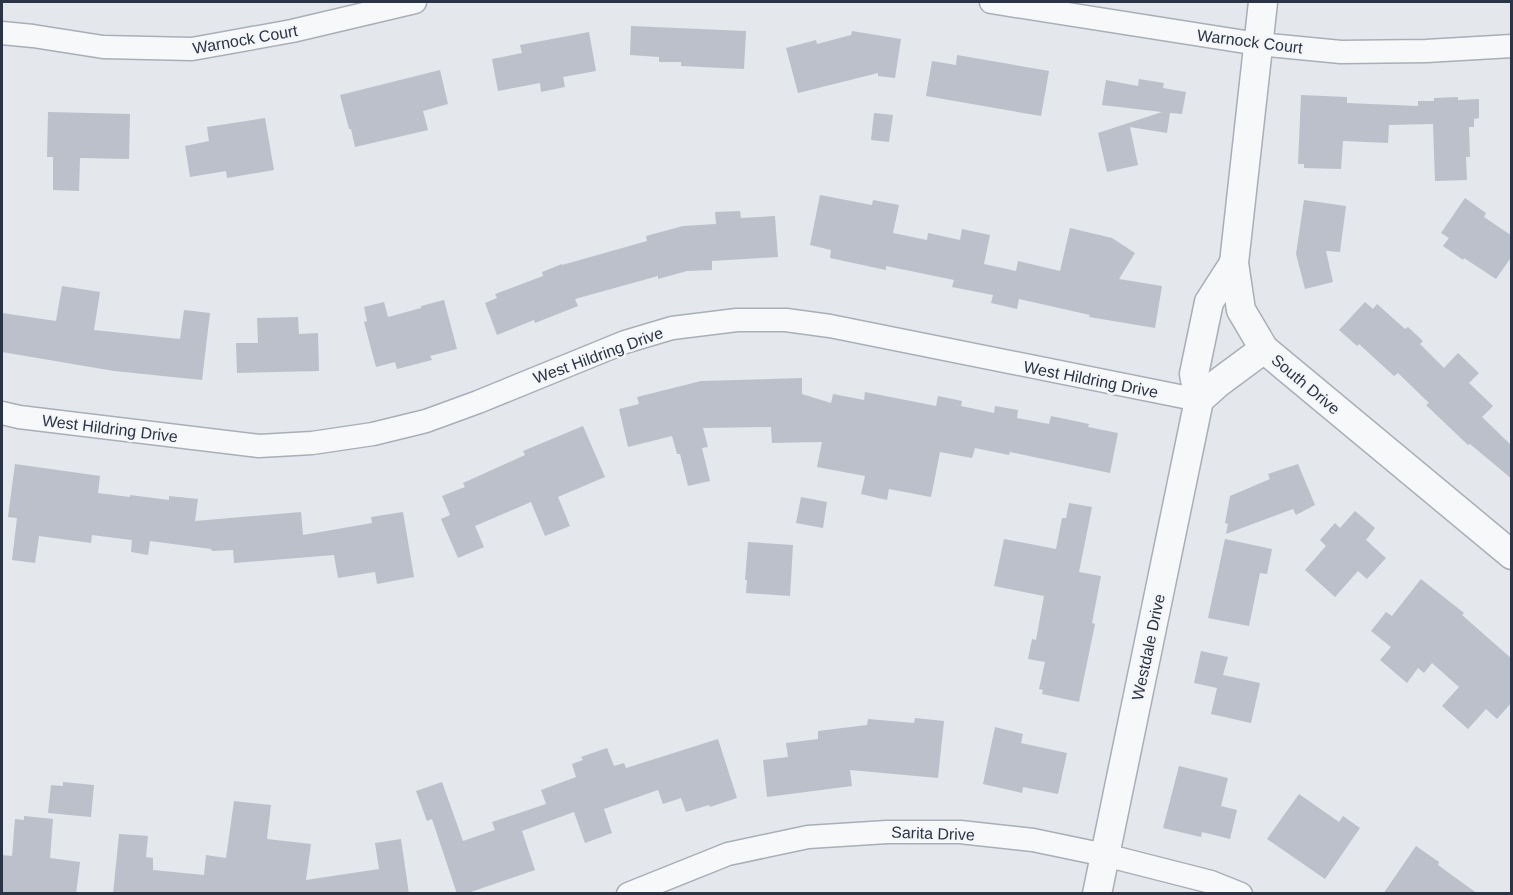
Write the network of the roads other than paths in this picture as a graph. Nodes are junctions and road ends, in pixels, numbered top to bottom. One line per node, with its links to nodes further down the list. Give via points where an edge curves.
1 (415, 2): 4 (street, Warnock Court, via 292,32 192,49 103,47)
2 (991, 2): 5 (street, Warnock Court)
3 (1263, 2): 5 (street, South Drive)
4 (2, 33)
5 (1258, 44): 6 (street, Warnock Court, via 1341,52); 7 (street, South Drive)
6 (1512, 46)
7 (1234, 263): 8 (street, South Drive, via 1241,310); 9 (street, Westdale Drive, via 1209,302 1194,374)
8 (1264, 349): 9 (street); 11 (street, South Drive)
9 (1199, 400): 10 (street, West Hildring Drive, via 830,326 786,320 737,320 672,328 625,342 426,421 312,443 260,446); 12 (street, Westdale Drive)
10 (2, 413)
11 (1512, 555)
12 (1105, 855): 13 (street, Sarita Drive, via 1033,840 960,832 808,837 728,854); 14 (street, Westdale Drive); 15 (street, Sarita Drive, via 1211,882)
13 (628, 894)
14 (1097, 894)
15 (1241, 894)

